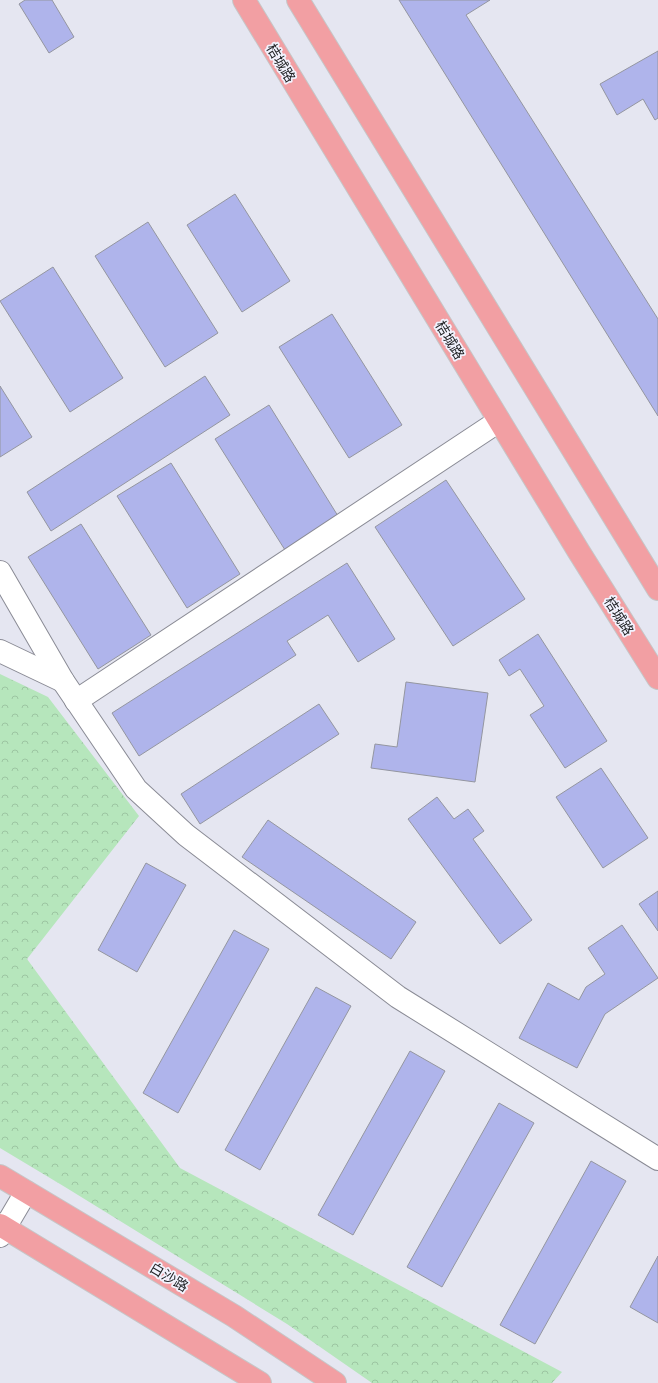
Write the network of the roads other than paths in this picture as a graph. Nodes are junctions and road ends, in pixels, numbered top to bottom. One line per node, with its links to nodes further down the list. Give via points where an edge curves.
1 (244, 0): 3 (main road, 桔城路)
2 (298, 0): 5 (main road)
3 (499, 421): 7 (main road, 桔城路); 9 (street)
4 (0, 572): 8 (street)
5 (658, 589)
6 (0, 651): 8 (street)
7 (658, 678)
8 (63, 681): 9 (street)
9 (76, 701): 10 (street, via 136,789 186,834 398,997)
10 (658, 1159)
11 (0, 1176): 12 (main road, 白沙路)
12 (26, 1192): 13 (street); 15 (main road, 白沙路, via 234,1316)
13 (2, 1230): 14 (main road)
14 (260, 1383)
15 (335, 1383)

